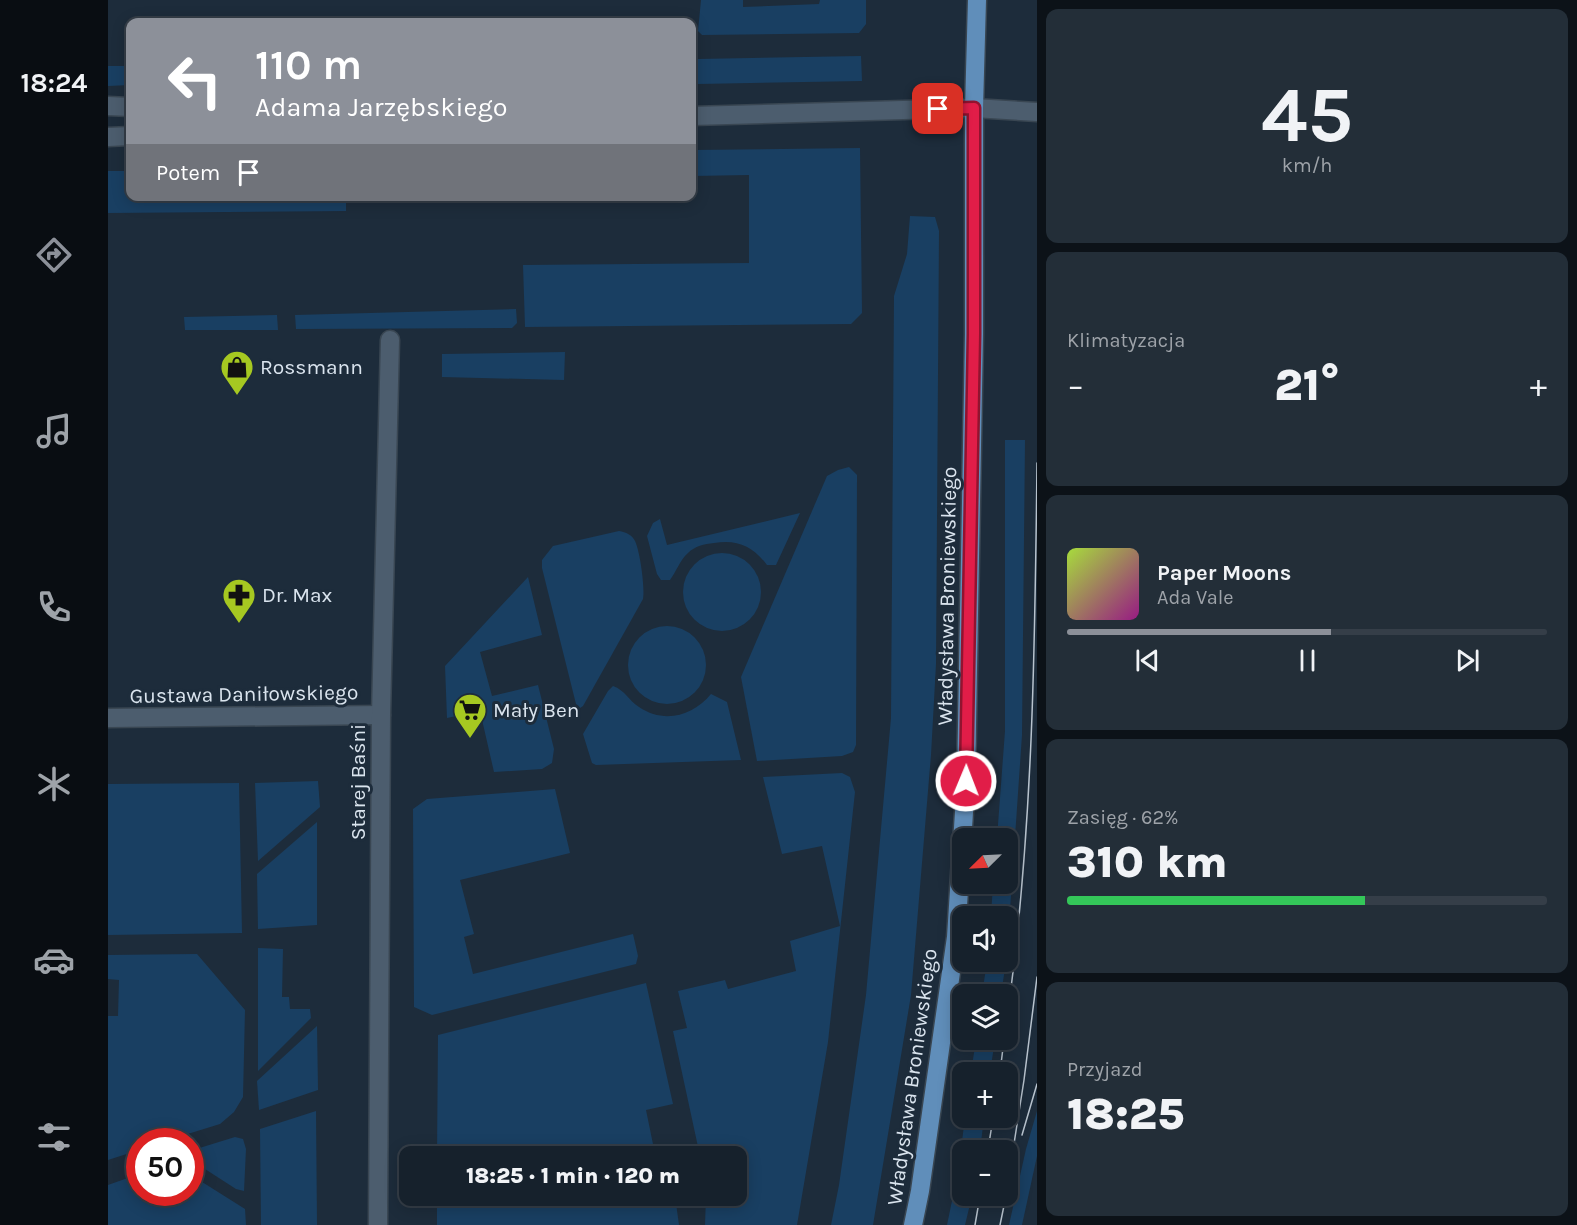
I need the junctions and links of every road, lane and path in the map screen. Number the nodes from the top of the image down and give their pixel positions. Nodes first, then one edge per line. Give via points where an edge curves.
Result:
1 (976, 0) edge
2 (108, 106) edge
3 (126, 107) edge
4 (974, 108) junction
5 (1037, 112) edge
6 (696, 116) edge
7 (126, 136) edge
8 (108, 137) edge
9 (390, 340) dead end
10 (381, 715) junction
11 (108, 718) edge
12 (378, 1225) edge
13 (913, 1225) edge

1 - 4 main road, Władysława Broniewskiego
2 - 3 street
4 - 5 street
4 - 6 street
4 - 13 main road, Władysława Broniewskiego via 966,781 956,937
7 - 8 street
9 - 10 street, Starej Baśni
10 - 11 street, Gustawa Daniłowskiego
10 - 12 street, Starej Baśni

